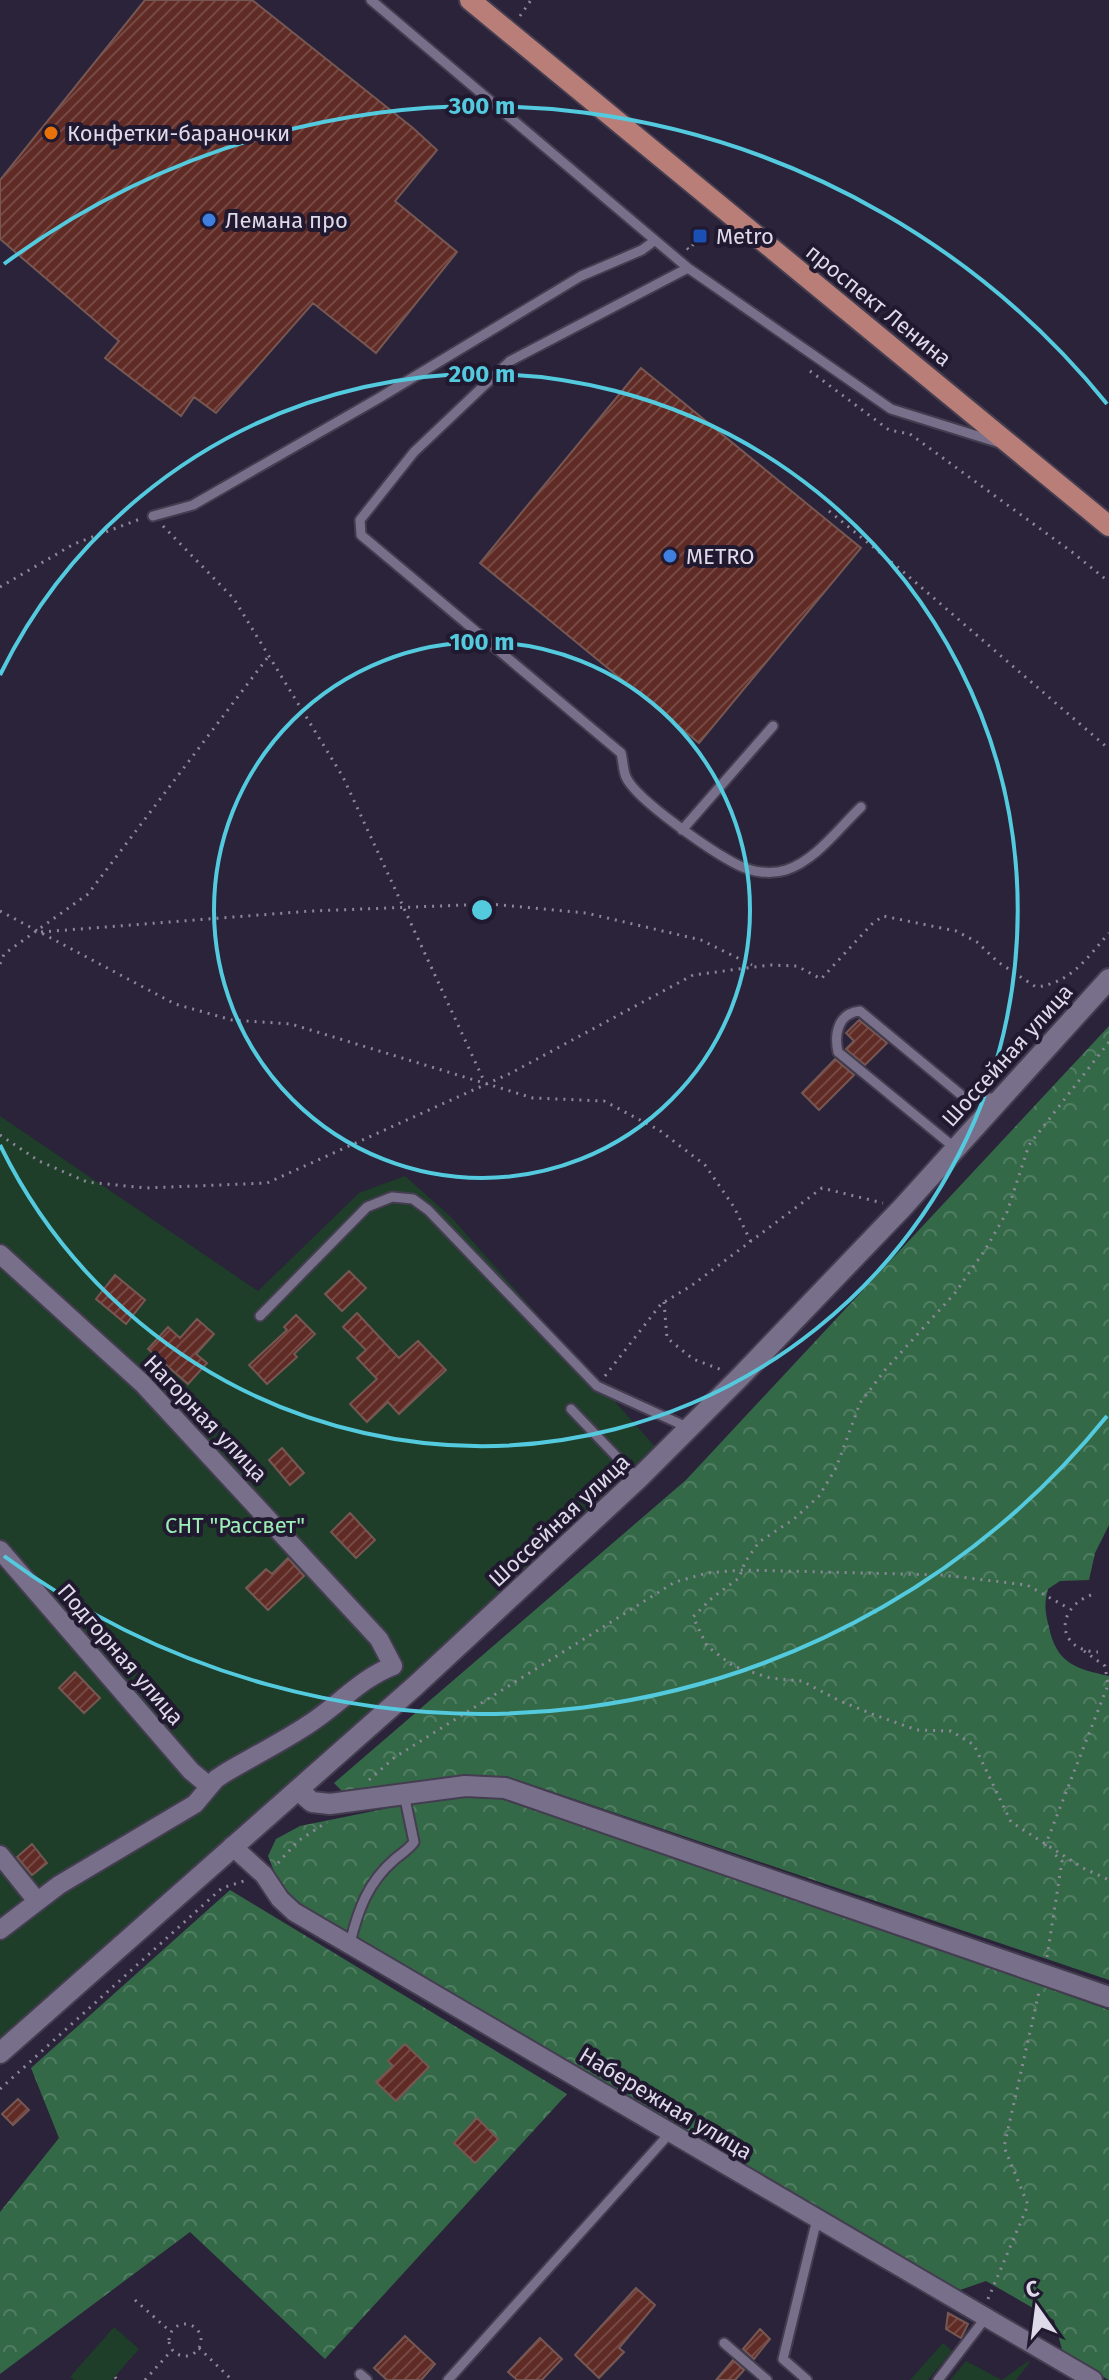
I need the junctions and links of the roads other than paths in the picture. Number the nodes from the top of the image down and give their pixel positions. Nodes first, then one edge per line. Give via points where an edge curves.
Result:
1 (371, 0) edge
2 (470, 0) edge
3 (654, 241) junction
4 (688, 268) junction
5 (1016, 448) junction
6 (153, 516) road end
7 (1109, 526) edge
8 (773, 726) dead end
9 (861, 807) dead end
10 (682, 830) junction
11 (1109, 979) edge
12 (1005, 1097) junction
13 (955, 1148) junction
14 (0, 1254) edge
15 (260, 1316) dead end
16 (571, 1409) dead end
17 (689, 1428) junction
18 (638, 1479) junction
19 (0, 1550) edge
20 (393, 1666) junction
21 (415, 1686) junction
22 (209, 1786) junction
23 (298, 1790) junction
24 (404, 1794) junction
25 (232, 1846) junction
26 (0, 1855) edge
27 (37, 1901) junction
28 (0, 1930) edge
29 (350, 1943) junction
30 (1109, 1997) edge
31 (0, 2053) edge
32 (670, 2133) junction
33 (817, 2219) junction
34 (987, 2316) junction
35 (724, 2343) dead end
36 (448, 2380) edge
37 (767, 2380) edge
38 (807, 2380) edge
39 (938, 2380) edge
40 (1093, 2380) edge

1 - 3 lane
2 - 5 main road, проспект Ленина
3 - 4 lane
3 - 6 lane via 581,276 193,505
4 - 5 lane via 891,409
4 - 10 lane via 510,361 414,452 360,520 361,535 621,753 626,778
5 - 7 main road, проспект Ленина
8 - 10 lane
9 - 10 lane via 809,859 772,873 738,865
11 - 12 street, Шоссейная улица
12 - 13 street, Шоссейная улица
12 - 13 lane via 965,1098 860,1011 838,1025 838,1052
13 - 17 street, Шоссейная улица
14 - 20 street, Нагорная улица via 184,1426 379,1639
15 - 17 lane via 367,1207 392,1197 413,1199 597,1386
16 - 18 lane
17 - 18 street, Шоссейная улица
18 - 21 street, Шоссейная улица
19 - 22 street, Подгорная улица
20 - 21 street, Нагорная улица
20 - 22 street via 362,1681 306,1726
21 - 23 street, Шоссейная улица
22 - 27 street via 173,1819
23 - 24 street via 320,1804
23 - 25 street, Шоссейная улица
24 - 29 lane via 414,1842 365,1894
24 - 30 street via 465,1786 505,1788
25 - 29 street, Набережная улица via 294,1912
25 - 31 street, Шоссейная улица
26 - 27 street
27 - 28 street
29 - 32 street, Набережная улица
32 - 33 street, Набережная улица
32 - 36 lane
33 - 34 street, Набережная улица
33 - 38 lane via 783,2359
34 - 39 lane
34 - 40 street, Набережная улица
35 - 37 lane

